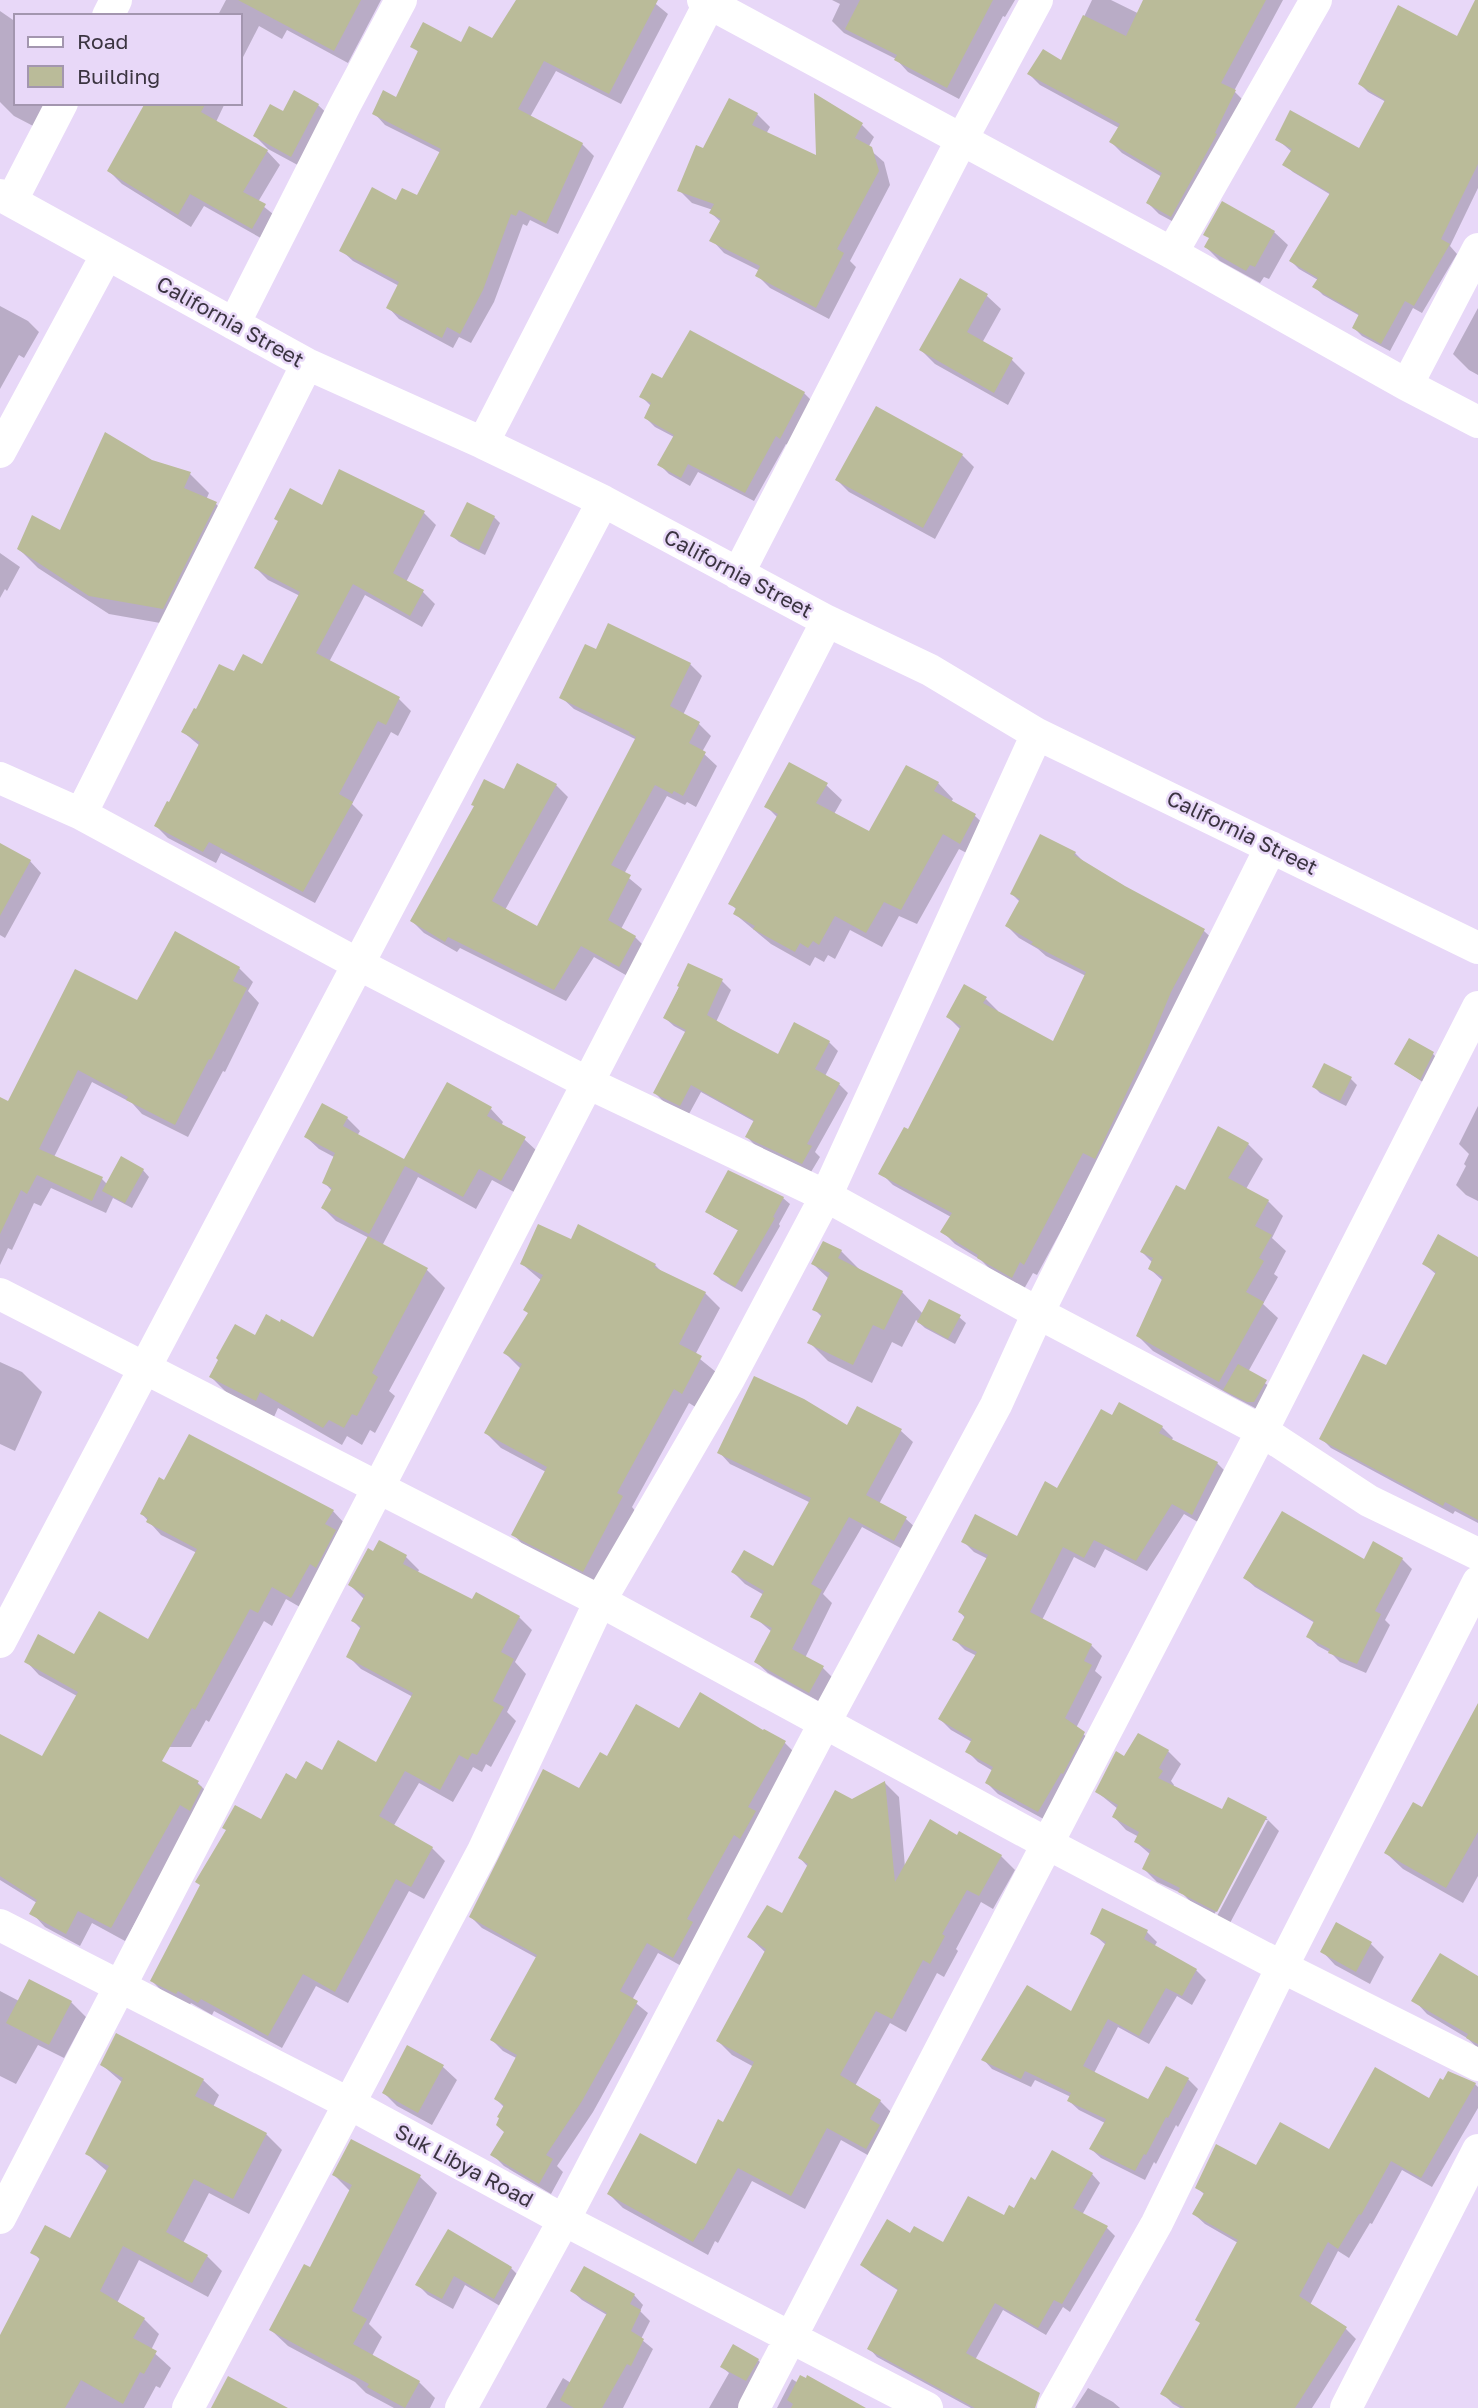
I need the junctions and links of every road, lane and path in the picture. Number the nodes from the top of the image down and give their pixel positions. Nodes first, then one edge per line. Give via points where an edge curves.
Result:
1 (401, 0) edge
2 (1037, 0) edge
3 (1316, 0) edge
4 (708, 1) edge
5 (61, 105) edge
6 (962, 139) junction
7 (6, 197) edge
8 (1478, 249) edge
9 (107, 254) junction
10 (1172, 254) junction
11 (234, 324) junction
12 (307, 364) junction
13 (1407, 385) junction
14 (1478, 422) edge
15 (483, 443) junction
16 (0, 452) edge
17 (603, 501) junction
18 (738, 575) junction
19 (827, 621) junction
20 (1037, 734) junction
21 (0, 778) edge
22 (81, 814) junction
23 (1271, 846) junction
24 (1478, 948) edge
25 (358, 964) junction
26 (1478, 1006) edge
27 (588, 1083) junction
28 (826, 1196) junction
29 (0, 1294) edge
30 (1038, 1313) junction
31 (145, 1368) junction
32 (1262, 1431) junction
33 (379, 1488) junction
34 (1478, 1555) edge
35 (1478, 1582) edge
36 (600, 1601) junction
37 (0, 1642) edge
38 (825, 1722) junction
39 (1048, 1844) junction
40 (0, 1924) edge
41 (1282, 1967) junction
42 (120, 1987) junction
43 (1478, 2065) edge
44 (350, 2104) junction
45 (1478, 2150) edge
46 (0, 2218) edge
47 (564, 2220) junction
48 (790, 2338) junction
49 (188, 2408) edge
50 (461, 2408) edge
51 (754, 2408) edge
52 (927, 2408) edge
53 (1054, 2408) edge
54 (1346, 2408) edge

1 - 11 street
2 - 6 street
3 - 10 street
4 - 6 street
4 - 15 street
5 - 7 street
6 - 10 street
6 - 18 street
7 - 9 street, California Street
8 - 13 street
9 - 11 street, California Street
9 - 16 street
10 - 13 street
11 - 12 street, California Street
12 - 15 street, California Street
12 - 22 street
13 - 14 street
15 - 17 street, California Street
17 - 18 street, California Street
17 - 25 street
18 - 19 street, California Street
19 - 20 street, California Street via 930,670
19 - 27 street
20 - 23 street, California Street
20 - 28 street
21 - 22 street
22 - 25 street
23 - 24 street, California Street
23 - 30 street
25 - 27 street
25 - 31 street
26 - 32 street
27 - 28 street
27 - 33 street
28 - 30 street
28 - 36 street via 729,1379
29 - 31 street
30 - 32 street
30 - 38 street via 996,1405
31 - 33 street
31 - 37 street
32 - 34 street via 1369,1501
32 - 39 street
33 - 36 street
33 - 42 street
35 - 41 street
36 - 38 street
36 - 44 street via 483,1851
38 - 39 street
38 - 47 street
39 - 41 street
39 - 48 street
40 - 42 street, Suk Libya Road
41 - 43 street
41 - 53 street via 1157,2222
42 - 44 street, Suk Libya Road
42 - 46 street
44 - 47 street, Suk Libya Road
44 - 49 street
45 - 54 street
47 - 48 street, Suk Libya Road
47 - 50 street
48 - 51 street
48 - 52 street, Suk Libya Road

